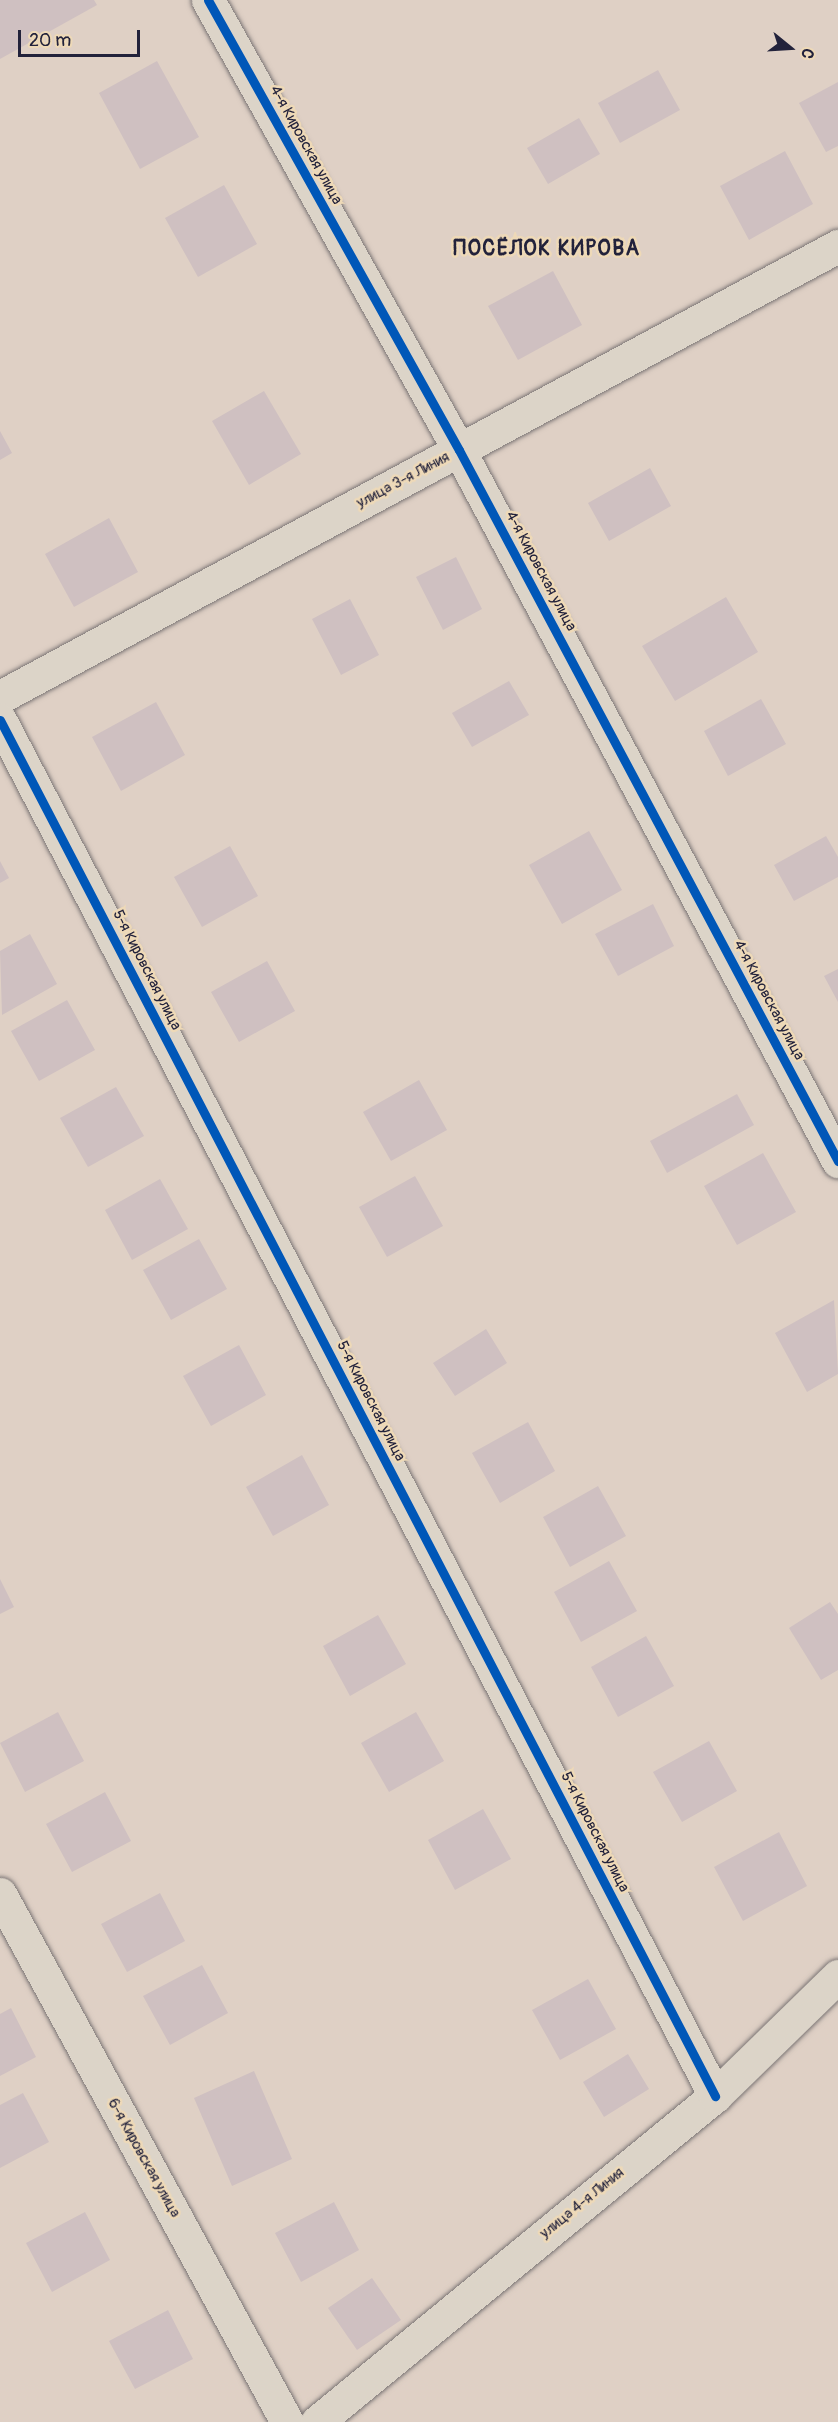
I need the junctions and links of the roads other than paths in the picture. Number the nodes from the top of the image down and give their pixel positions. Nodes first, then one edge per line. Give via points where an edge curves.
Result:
1 (208, 0) edge
2 (838, 246) edge
3 (459, 450) junction
4 (0, 698) edge
5 (0, 720) edge
6 (838, 1161) edge
7 (0, 1894) edge
8 (838, 1976) edge
9 (716, 2096) junction
10 (287, 2422) edge
11 (317, 2422) edge

1 - 3 street, 4-я Кировская улица
2 - 3 street, улица 3-я Линия
3 - 4 street, улица 3-я Линия
3 - 6 street, 4-я Кировская улица
5 - 9 street, 5-я Кировская улица
7 - 10 street, 6-я Кировская улица
8 - 9 street, улица 4-я Линия
9 - 11 street, улица 4-я Линия

